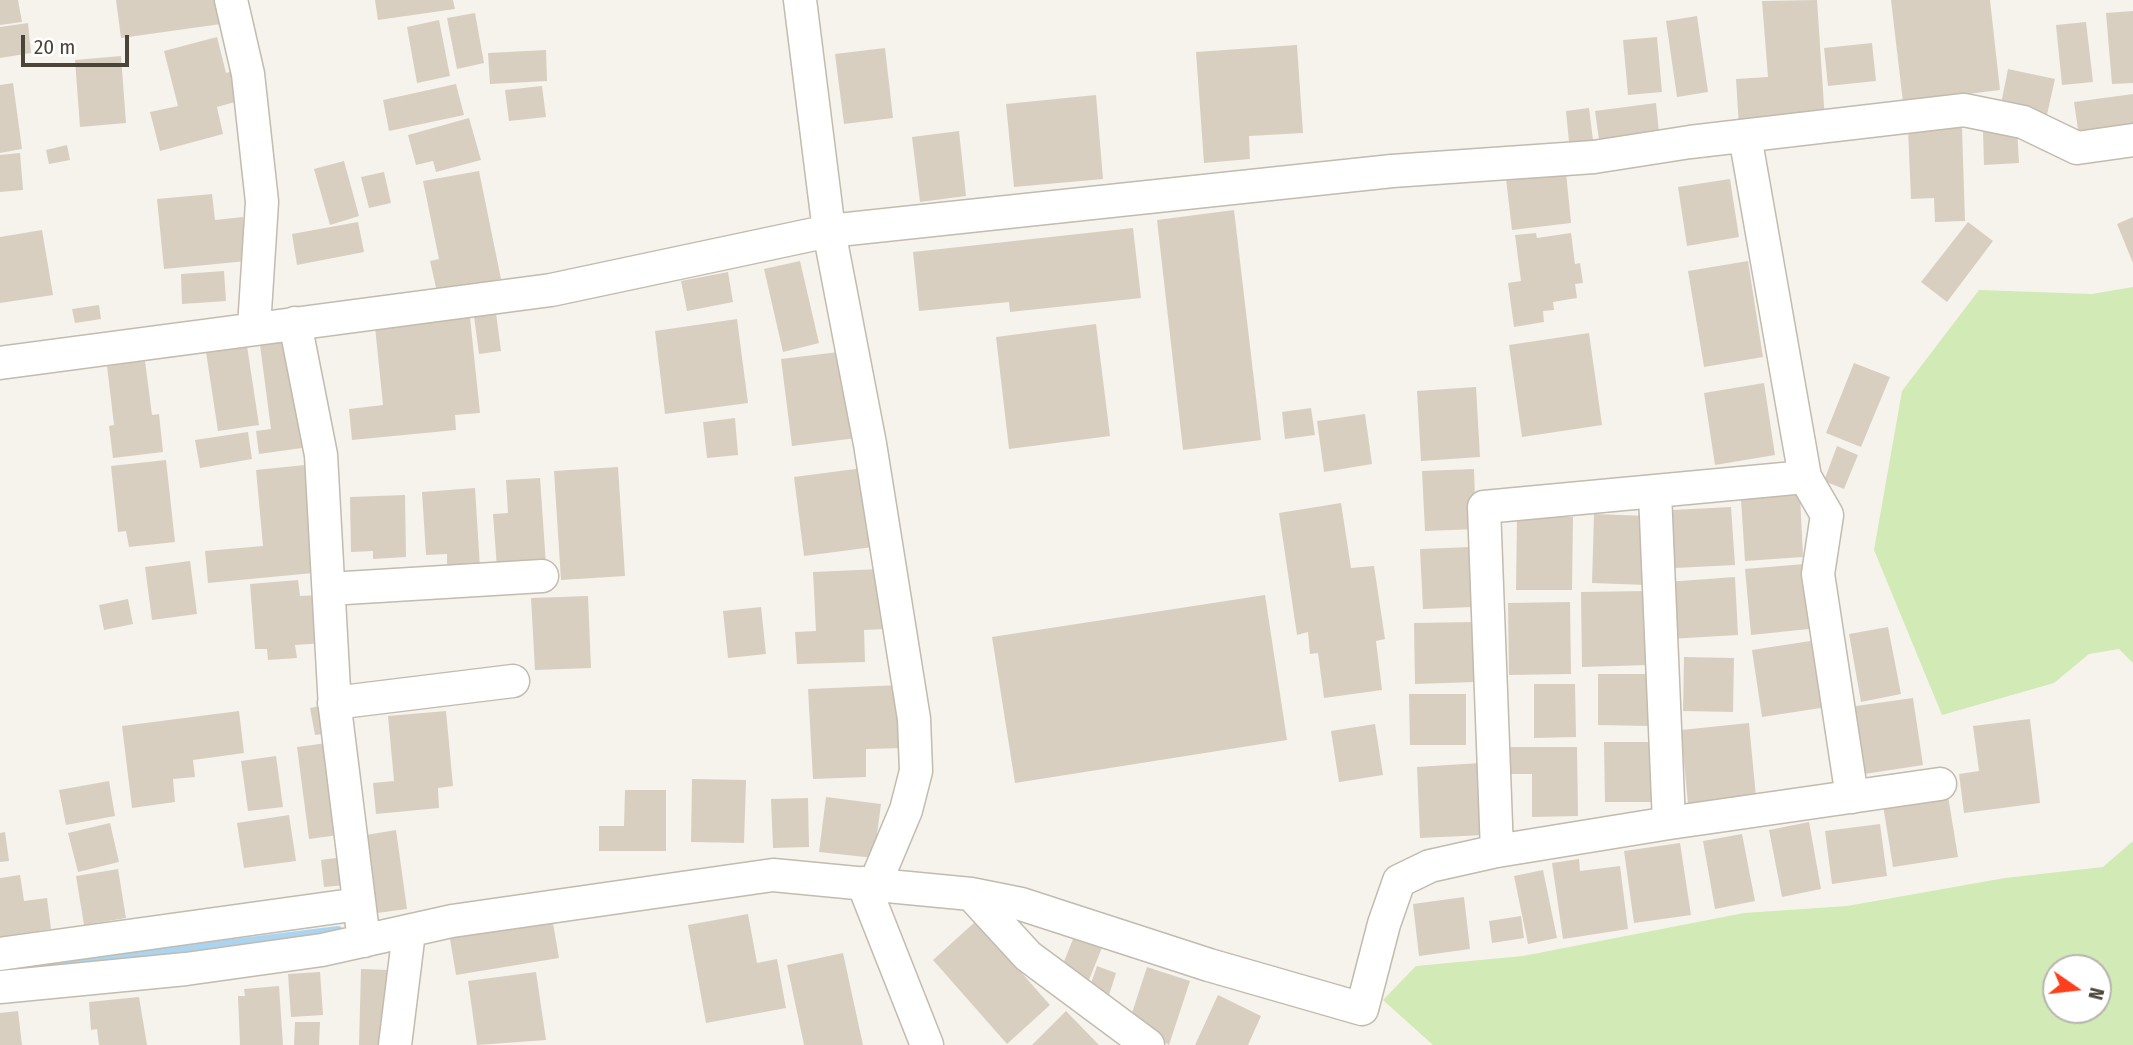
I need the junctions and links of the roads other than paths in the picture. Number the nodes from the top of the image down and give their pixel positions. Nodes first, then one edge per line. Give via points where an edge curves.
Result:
1 (231, 0) edge
2 (800, 0) edge
3 (1745, 136) junction
4 (2133, 140) edge
5 (830, 231) junction
6 (295, 323) junction
7 (254, 327) junction
8 (0, 363) edge
9 (1805, 477) junction
10 (1655, 493) junction
11 (542, 576) dead end
12 (329, 589) junction
13 (513, 681) dead end
14 (334, 703) junction
15 (1940, 784) dead end
16 (1852, 797) junction
17 (1669, 823) junction
18 (1497, 851) junction
19 (869, 884) junction
20 (971, 894) junction
21 (359, 904) junction
22 (409, 932) junction
23 (364, 941) junction
24 (0, 954) edge
25 (0, 987) edge
26 (396, 1045) edge
27 (927, 1045) edge
28 (1148, 1045) edge

1 - 7 street via 248,74 261,202
2 - 5 street
3 - 4 street via 1964,110 2023,122 2077,148
3 - 5 street via 1594,157 1392,171
3 - 9 street
5 - 6 street via 551,289
5 - 19 street via 914,719 916,771 906,810
6 - 7 street
6 - 12 street via 321,455
7 - 8 street
9 - 10 street
9 - 16 street via 1828,515 1818,574
10 - 17 street
10 - 18 street via 1484,507
11 - 12 street
12 - 14 street
13 - 14 street
14 - 21 street
15 - 16 street
16 - 17 street
17 - 18 street
18 - 20 street via 1430,866 1399,881 1362,1009 1073,919
19 - 20 street
19 - 22 street via 773,875 452,921
19 - 27 street
20 - 28 street via 1028,956
21 - 23 street
21 - 24 street
22 - 23 street
22 - 26 street
23 - 25 street via 186,969

